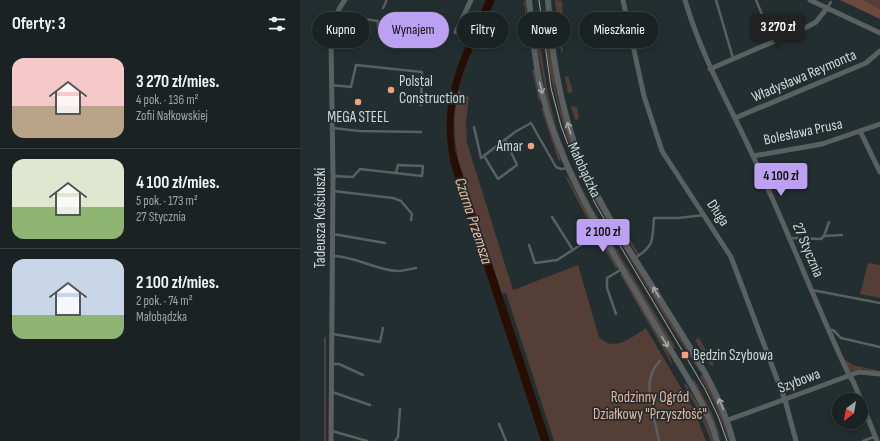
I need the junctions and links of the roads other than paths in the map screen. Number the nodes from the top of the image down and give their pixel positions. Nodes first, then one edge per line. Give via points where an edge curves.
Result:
1 (386, 0) edge
2 (471, 0) edge
3 (529, 0) edge
4 (548, 0) edge
5 (623, 0) edge
6 (685, 0) edge
7 (716, 0) edge
8 (756, 0) edge
9 (810, 0) edge
10 (343, 1) edge
11 (831, 2) dead end
12 (382, 8) dead end
13 (827, 8) junction
14 (337, 12) edge
15 (456, 32) dead end
16 (880, 33) edge
17 (773, 41) junction
18 (331, 48) edge
19 (880, 51) edge
20 (733, 58) junction
21 (710, 69) junction
22 (331, 85) junction
23 (421, 105) dead end
24 (735, 118) junction
25 (880, 124) edge
26 (474, 127) dead end
27 (333, 128) junction
28 (860, 131) junction
29 (421, 132) dead end
30 (505, 140) junction
31 (484, 156) junction
32 (753, 156) junction
33 (567, 168) junction
34 (880, 172) edge
35 (396, 174) junction
36 (333, 176) junction
37 (333, 191) junction
38 (704, 215) junction
39 (552, 217) dead end
40 (411, 220) dead end
41 (829, 222) dead end
42 (597, 226) junction
43 (332, 234) junction
44 (842, 235) dead end
45 (824, 236) junction
46 (790, 238) junction
47 (590, 239) junction
48 (606, 241) junction
49 (385, 242) dead end
50 (529, 245) dead end
51 (573, 250) junction
52 (332, 256) junction
53 (635, 258) junction
54 (416, 268) dead end
55 (622, 269) junction
56 (812, 290) junction
57 (880, 303) edge
58 (616, 314) dead end
59 (383, 328) dead end
60 (828, 330) junction
61 (332, 334) junction
62 (880, 347) edge
63 (660, 361) dead end
64 (332, 364) junction
65 (880, 374) edge
66 (363, 375) dead end
67 (849, 375) junction
68 (332, 392) junction
69 (858, 393) edge
70 (785, 400) junction
71 (370, 405) dead end
72 (400, 409) dead end
73 (868, 418) edge
74 (728, 420) junction
75 (499, 424) dead end
76 (332, 431) junction
77 (876, 439) edge
78 (331, 441) edge
79 (368, 441) edge
80 (395, 441) edge
81 (506, 441) edge
82 (660, 441) edge
83 (717, 441) edge
84 (733, 441) edge
85 (796, 441) edge
86 (863, 441) edge

1 - 12 lane
2 - 15 street
3 -> 33 street, Małobądzka via 540,84 553,131
53 -> 4 street, Małobądzka via 596,192 576,149 558,86
5 - 38 street, Długa via 644,96 662,151
6 - 21 street, 27 Stycznia
7 - 20 lane
8 - 17 lane
9 - 13 street
10 - 14 street, Tadeusza Kościuszki
11 - 13 lane
13 - 16 street
13 - 17 street via 816,22
17 - 20 street
18 - 22 street, Tadeusza Kościuszki
19 - 24 street, Władysława Reymonta via 866,63
20 - 21 street
21 - 24 street, 27 Stycznia
22 - 23 lane via 351,87 356,65 422,72
22 - 27 street, Tadeusza Kościuszki
24 - 32 street, 27 Stycznia
25 - 28 street, Bolesława Prusa
26 - 31 lane via 481,158
27 - 29 lane
27 - 36 street, Tadeusza Kościuszki
28 - 32 street, Bolesława Prusa via 822,144
28 - 34 street
30 - 31 lane
30 - 31 lane via 517,165 498,179
30 - 33 lane via 531,123 556,167
32 - 46 street, 27 Stycznia
33 - 42 street, Małobądzka
35 - 35 lane via 422,176 423,166 398,165
35 - 36 lane via 360,169 353,177
36 - 37 street, Tadeusza Kościuszki
37 - 40 lane via 401,201 412,214
37 - 43 street, Tadeusza Kościuszki
38 - 53 lane via 654,218 650,246
38 - 70 street, Długa via 731,257
39 - 51 lane
41 - 45 lane
42 - 47 lane
42 - 48 street, Małobądzka
43 - 49 lane
43 - 52 street, Tadeusza Kościuszki
44 - 45 lane
45 - 46 lane via 821,239
46 - 56 street, 27 Stycznia
47 - 48 lane
47 - 51 lane
48 - 55 street, Małobądzka
50 - 51 lane via 536,263 557,260
52 - 54 lane via 362,261 389,270
52 - 61 street, Tadeusza Kościuszki
74 -> 53 street, Małobądzka via 705,371
55 - 58 lane via 607,278 607,288
55 -> 83 street, Małobądzka via 700,401
56 - 57 lane
56 - 60 street, 27 Stycznia
59 - 61 lane via 380,342
60 - 62 lane via 833,330 841,338
60 - 67 street, 27 Stycznia
61 - 64 street, Tadeusza Kościuszki
63 - 82 lane via 651,371 649,383
64 - 66 lane via 339,364
64 - 68 street, Tadeusza Kościuszki
65 - 67 street, Szybowa via 859,372
67 - 69 street, 27 Stycznia
67 - 70 street, Szybowa
68 - 71 lane
68 - 76 street, Tadeusza Kościuszki
70 - 74 street, Szybowa
70 - 85 street, Długa
72 - 80 lane via 398,437
73 - 77 street, 27 Stycznia
74 - 84 street, Małobądzka
75 - 81 lane
76 - 78 street, Tadeusza Kościuszki
76 - 79 lane
77 - 86 lane

